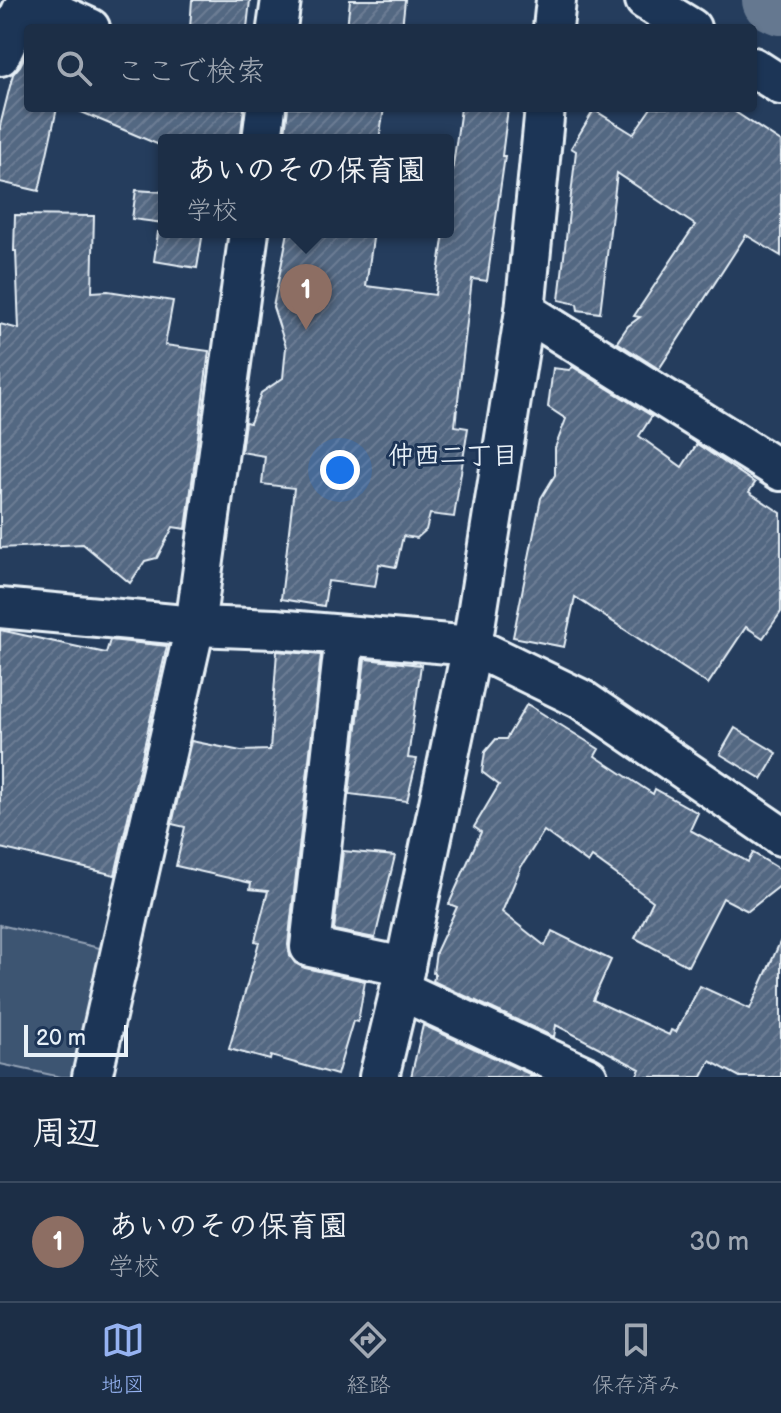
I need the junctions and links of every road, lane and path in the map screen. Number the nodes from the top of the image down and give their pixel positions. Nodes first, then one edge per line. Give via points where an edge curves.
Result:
1 (281, 0) edge
2 (556, 0) edge
3 (645, 0) edge
4 (81, 24) edge
5 (278, 24) edge
6 (553, 24) edge
7 (684, 24) edge
8 (0, 56) edge
9 (757, 70) edge
10 (781, 85) edge
11 (266, 112) edge
12 (545, 112) edge
13 (263, 134) edge
14 (248, 238) edge
15 (525, 311) junction
16 (781, 471) edge
17 (0, 608) edge
18 (195, 626) junction
19 (345, 636) junction
20 (472, 646) junction
21 (781, 836) edge
22 (403, 978) junction
23 (92, 1077) edge
24 (379, 1077) edge
25 (588, 1077) edge

1 - 5 street
2 - 6 street
3 - 7 street
4 - 8 street via 27,0
9 - 10 street
11 - 13 street
12 - 15 street
14 - 18 street
15 - 16 street
15 - 20 street
17 - 18 street
18 - 19 street
18 - 23 street
19 - 20 street
19 - 22 street via 310,947
20 - 21 street via 581,699
20 - 22 street
22 - 24 street
22 - 25 street

